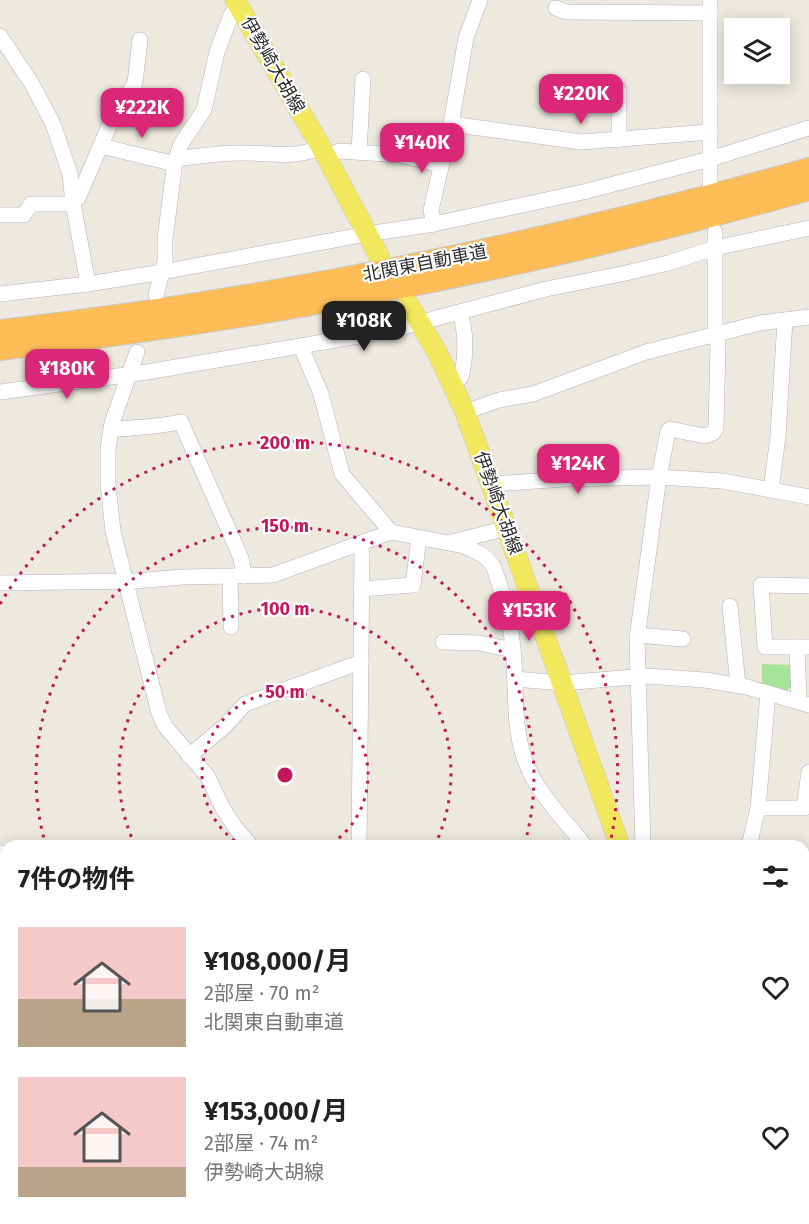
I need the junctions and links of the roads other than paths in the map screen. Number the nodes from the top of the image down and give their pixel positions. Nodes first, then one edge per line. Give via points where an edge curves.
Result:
1 (480, 0) edge
2 (236, 2) edge
3 (710, 7) edge
4 (556, 8) dead end
5 (0, 36) edge
6 (140, 40) dead end
7 (363, 79) dead end
8 (563, 85) dead end
9 (451, 124) junction
10 (809, 128) edge
11 (710, 132) junction
12 (619, 140) junction
13 (101, 146) junction
14 (324, 152) junction
15 (359, 152) junction
16 (710, 159) junction
17 (176, 160) junction
18 (440, 165) junction
19 (809, 169) edge
20 (710, 183) dead end
21 (809, 189) edge
22 (73, 203) junction
23 (0, 215) edge
24 (434, 224) junction
25 (809, 228) edge
26 (715, 232) dead end
27 (368, 234) junction
28 (716, 248) junction
29 (379, 256) dead end
30 (162, 272) junction
31 (88, 284) junction
32 (0, 294) edge
33 (156, 295) dead end
34 (408, 303) dead end
35 (459, 312) junction
36 (809, 317) edge
37 (785, 320) junction
38 (420, 323) junction
39 (0, 331) edge
40 (715, 334) junction
41 (301, 347) junction
42 (0, 350) edge
43 (137, 352) dead end
44 (129, 375) junction
45 (453, 385) junction
46 (0, 392) edge
47 (465, 412) junction
48 (111, 430) junction
49 (659, 477) junction
50 (492, 484) junction
51 (771, 490) junction
52 (809, 496) edge
53 (507, 528) junction
54 (391, 532) junction
55 (419, 538) junction
56 (448, 543) junction
57 (359, 545) junction
58 (237, 577) junction
59 (126, 581) junction
60 (0, 583) edge
61 (809, 586) edge
62 (361, 589) junction
63 (730, 606) dead end
64 (231, 627) dead end
65 (638, 635) junction
66 (683, 639) dead end
67 (443, 642) dead end
68 (803, 647) edge
69 (513, 650) junction
70 (361, 662) junction
71 (638, 676) junction
72 (514, 680) junction
73 (562, 683) junction
74 (738, 685) junction
75 (768, 693) junction
76 (804, 703) edge
77 (189, 756) junction
78 (809, 772) edge
79 (758, 808) junction
80 (247, 840) edge
81 (359, 840) edge
82 (580, 840) edge
83 (617, 840) edge
84 (643, 840) edge
85 (750, 840) edge

1 - 9 street via 466,39
2 - 14 main road, 伊勢崎大胡線
2 - 17 street via 217,52 204,110 181,144
3 - 4 street via 566,12
3 - 11 street
5 - 22 street via 32,84 52,124 70,174
6 - 13 street via 135,83
7 - 15 street
8 - 12 street via 614,84 619,91
9 - 12 street via 581,142
9 - 18 street
10 - 16 street
11 - 12 street
11 - 16 street
13 - 17 street
13 - 22 street
14 - 15 street
14 - 17 street via 241,153
14 - 27 main road, 伊勢崎大胡線
15 - 18 street via 400,155
16 - 20 street
16 - 24 street via 583,192
17 - 30 street
18 - 24 street via 431,210
19 - 39 highway, 北関東自動車道 via 624,219 386,271 214,302
21 - 42 highway, 北関東自動車道 via 628,237 383,291 214,321
22 - 23 street via 31,204 24,215
22 - 31 street
24 - 27 street
25 - 28 street
26 - 28 street
27 - 29 main road, 伊勢崎大胡線
27 - 30 street
28 - 35 street
28 - 40 street
30 - 31 street
30 - 33 street
31 - 32 street
34 - 38 main road, 伊勢崎大胡線
35 - 38 street
35 - 45 street via 464,361 461,377
36 - 37 street
37 - 40 street
37 - 51 street
38 - 41 street
38 - 45 main road, 伊勢崎大胡線
40 - 47 street via 646,352 533,394
40 - 49 street via 715,430 705,436 670,429
41 - 44 street
41 - 54 street via 321,394 342,474
43 - 44 street
44 - 46 street
44 - 48 street
45 - 47 main road, 伊勢崎大胡線
47 - 50 main road, 伊勢崎大胡線
48 - 58 street via 155,428 181,422 241,558
48 - 59 street via 109,501
49 - 50 street
49 - 51 street via 722,481
49 - 65 street
50 - 53 main road, 伊勢崎大胡線
51 - 52 street
53 - 56 street
53 - 73 main road, 伊勢崎大胡線
54 - 55 street
54 - 57 street
55 - 56 street
55 - 62 street via 413,585
56 - 69 street via 474,550 491,562 506,606
57 - 58 street via 283,573
57 - 62 street
58 - 59 street
58 - 64 street
59 - 60 street
59 - 77 street via 159,713
61 - 68 street via 761,585 765,647
62 - 70 street
63 - 74 street
65 - 66 street
65 - 71 street
67 - 69 street via 479,643
68 - 76 street
69 - 72 street
70 - 77 street via 245,704
70 - 81 street
71 - 73 street
71 - 74 street
71 - 84 street
72 - 73 street
72 - 82 street via 517,724 527,766
73 - 83 main road, 伊勢崎大胡線
74 - 75 street
75 - 76 street
75 - 79 street
77 - 80 street via 208,777 222,807
78 - 79 street via 804,808
79 - 85 street

